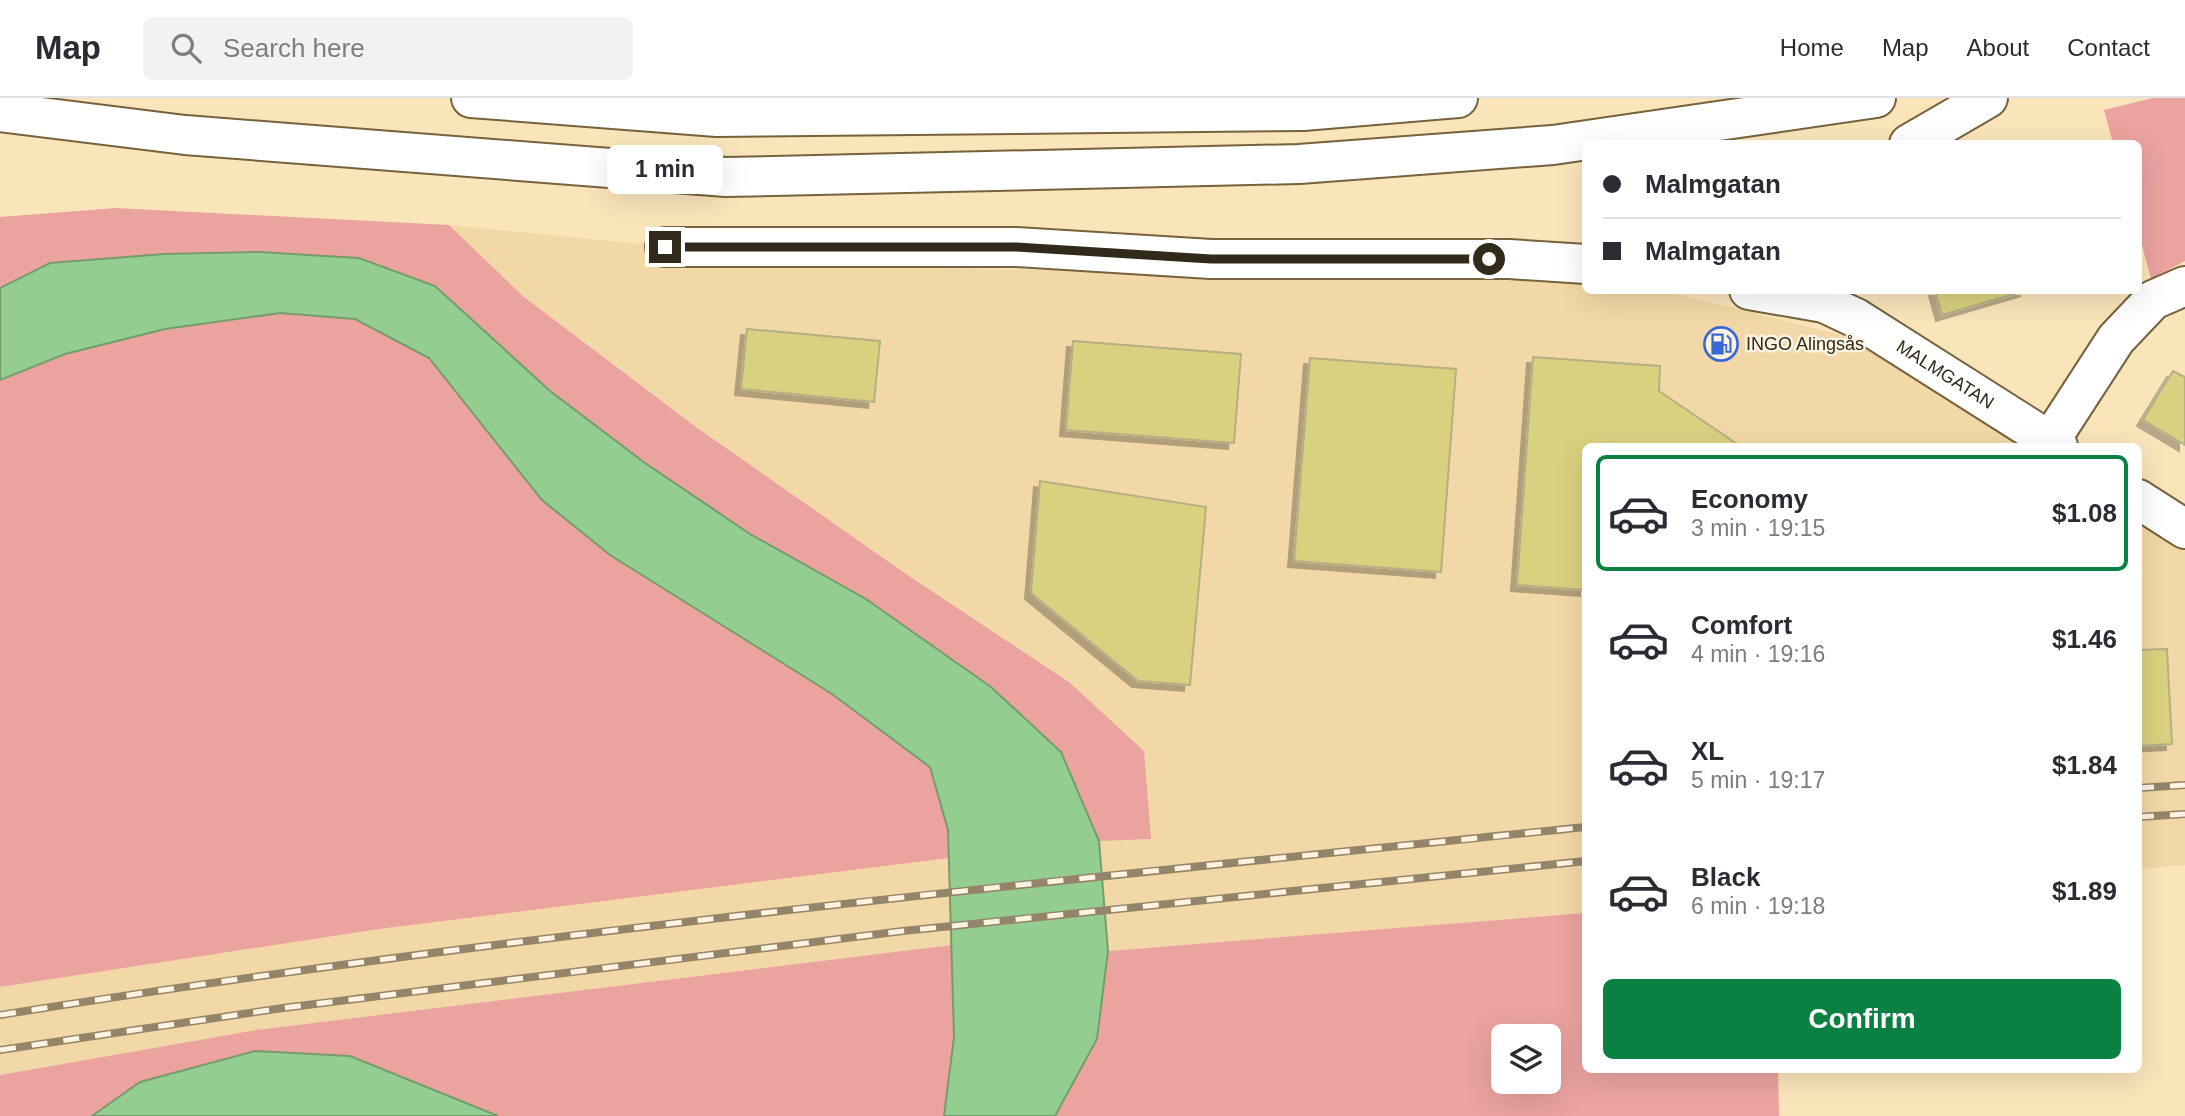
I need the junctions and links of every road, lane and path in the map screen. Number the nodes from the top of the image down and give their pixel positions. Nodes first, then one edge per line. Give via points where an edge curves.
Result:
1 (471, 98) edge
2 (1458, 98) edge
3 (1875, 98) edge
4 (1989, 98) edge
5 (0, 112) edge
6 (1613, 140) edge
7 (1916, 140) edge
8 (1569, 147) edge
9 (665, 247) dead end
10 (1582, 264) edge
11 (2185, 286) edge
12 (1792, 294) edge
13 (1825, 297) edge
14 (2054, 443) edge
15 (2142, 502) edge
16 (2185, 530) edge

1 - 2 main road via 717,117 1303,111
3 - 6 main road
4 - 7 main road
5 - 8 main road via 186,135 726,177 1299,164
9 - 10 main road via 1016,247 1211,259 1509,259
11 - 14 main road via 2152,300 2116,339
12 - 13 main road, MALMGATAN
13 - 14 main road, MALMGATAN
15 - 16 main road

